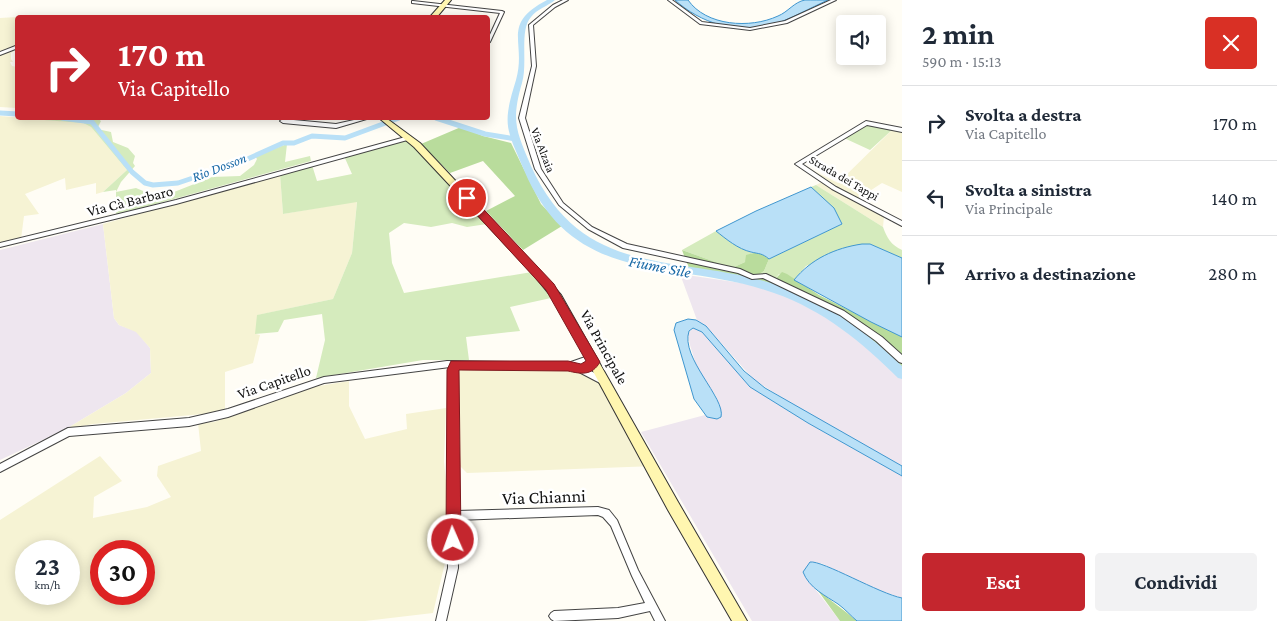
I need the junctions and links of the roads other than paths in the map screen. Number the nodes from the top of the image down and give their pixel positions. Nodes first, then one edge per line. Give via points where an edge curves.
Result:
1 (566, 0) edge
2 (670, 0) edge
3 (834, 0) edge
4 (414, 2) dead end
5 (446, 2) edge
6 (435, 15) edge
7 (490, 23) edge
8 (496, 24) junction
9 (490, 33) edge
10 (15, 47) edge
11 (0, 54) edge
12 (359, 120) edge
13 (283, 121) dead end
14 (386, 121) edge
15 (902, 130) edge
16 (409, 138) junction
17 (902, 224) edge
18 (0, 246) edge
19 (592, 360) junction
20 (902, 360) edge
21 (455, 364) junction
22 (568, 366) junction
23 (581, 369) junction
24 (604, 382) junction
25 (0, 468) edge
26 (453, 516) junction
27 (652, 606) junction
28 (554, 616) dead end
29 (442, 621) edge
30 (660, 621) edge
31 (740, 621) edge

1 - 20 street, Via Alzaia via 531,25 534,66 522,118 538,169 561,204 578,219 619,244 740,271 752,277 764,276 842,313 879,338
2 - 3 street via 701,23 744,29 777,25
4 - 5 street
5 - 6 main road
5 - 8 street via 502,12
7 - 8 street
8 - 9 street
10 - 11 street
12 - 13 street via 336,126
14 - 16 main road, Via Principale
15 - 17 street, Strada dei Tappi via 866,123 798,164 841,192
16 - 18 street, Via Cà Barbaro
16 - 19 main road, Via Principale via 550,287
19 - 22 street, Via Capitello
19 - 23 street
19 - 24 main road, Via Principale
21 - 22 street, Via Capitello
21 - 25 street, Via Capitello via 324,380 228,413 189,422 78,430 53,439
21 - 26 street
22 - 23 street, Via Capitello
23 - 24 street, Via Capitello
24 - 31 main road, Via Principale
26 - 27 street, Via Chianni via 606,513 614,523
26 - 29 street via 452,568
27 - 28 street via 618,612
27 - 30 street, Via Chianni

